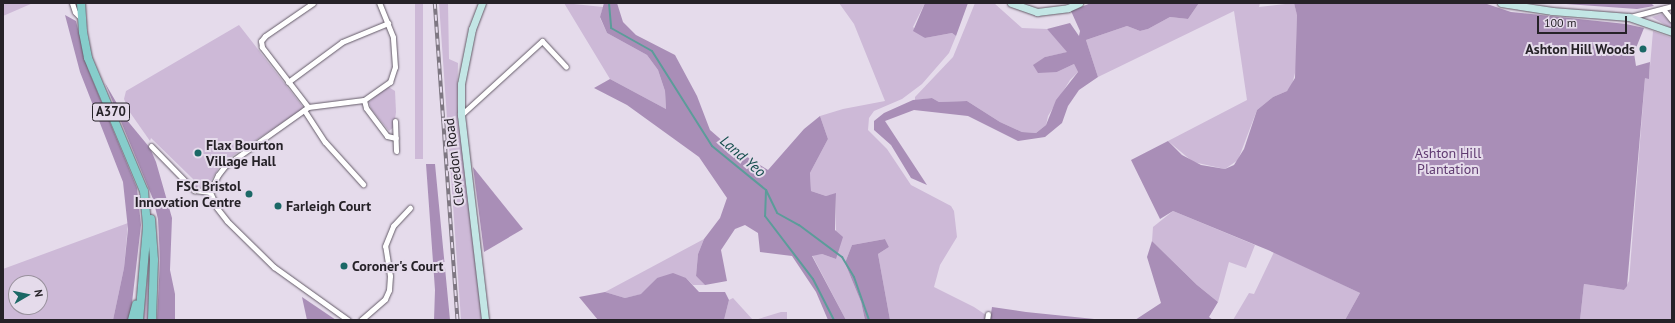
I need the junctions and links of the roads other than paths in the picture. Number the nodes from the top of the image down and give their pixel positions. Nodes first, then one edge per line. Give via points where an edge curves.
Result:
1 (72, 3) edge
2 (80, 3) edge
3 (313, 3) edge
4 (379, 3) edge
5 (482, 3) edge
6 (1012, 3) edge
7 (1079, 3) edge
8 (1501, 3) edge
9 (1672, 6) edge
10 (1663, 9) junction
11 (1629, 17) junction
12 (81, 18) junction
13 (1672, 20) edge
14 (388, 23) junction
15 (1672, 32) edge
16 (566, 68) dead end
17 (288, 82) junction
18 (364, 100) junction
19 (306, 109) junction
20 (461, 115) junction
21 (395, 121) dead end
22 (396, 138) junction
23 (151, 146) dead end
24 (396, 151) dead end
25 (363, 184) dead end
26 (210, 192) junction
27 (145, 201) junction
28 (410, 208) dead end
29 (142, 287) junction
30 (132, 320) edge
31 (139, 320) edge
32 (152, 320) edge
33 (348, 320) edge
34 (360, 320) edge
35 (485, 320) edge

1 - 12 street via 75,12
2 - 12 main road, A370
3 - 17 street via 264,36 261,41 262,47
4 - 14 street
5 - 20 main road, Clevedon Road via 464,63
6 - 7 main road via 1037,12 1068,8
8 - 11 main road via 1552,11
9 - 10 street
10 - 11 street
10 - 13 street
11 - 15 main road
12 - 27 main road, A370 via 82,32 92,68 140,179
14 - 17 street via 342,42
14 - 18 street via 393,37 393,76 390,82
16 - 20 street via 542,41
17 - 19 street
18 - 19 street
18 - 22 street via 366,108 387,136
19 - 25 street via 325,142
19 - 26 street via 225,166 214,180
20 - 35 main road, Clevedon Road
21 - 22 street
22 - 24 street
23 - 26 street via 194,190
26 - 33 street via 217,208 227,220 274,267
27 - 29 main road, A370 via 147,227
27 - 32 main road via 152,222
28 - 34 street via 393,226 385,246 390,276 385,299
29 - 30 main road
29 - 31 main road, A370

